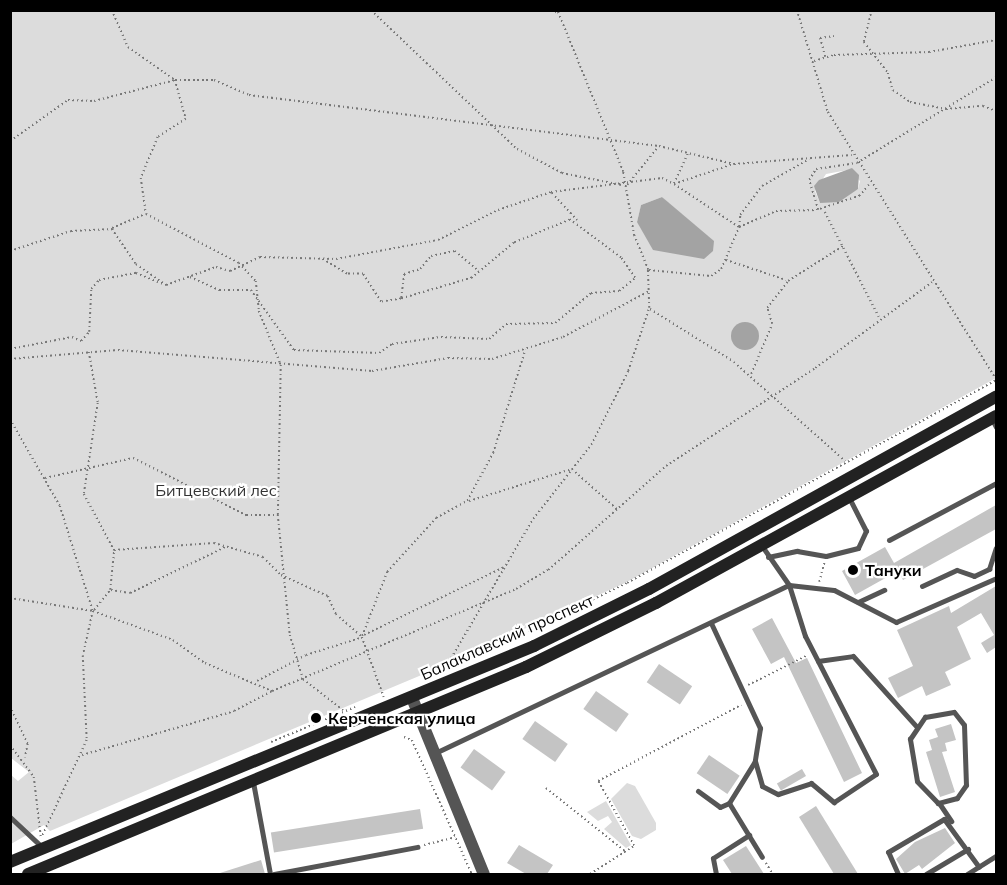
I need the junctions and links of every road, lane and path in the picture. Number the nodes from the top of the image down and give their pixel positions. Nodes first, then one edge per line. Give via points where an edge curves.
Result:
1 (112, 10) edge
2 (371, 10) edge
3 (551, 10) edge
4 (797, 10) edge
5 (872, 10) edge
6 (558, 12) edge
7 (834, 36) dead end
8 (996, 40) edge
9 (871, 55) junction
10 (825, 58) junction
11 (813, 62) junction
12 (996, 77) edge
13 (175, 80) junction
14 (946, 109) junction
15 (996, 111) edge
16 (484, 122) junction
17 (10, 141) edge
18 (611, 143) junction
19 (659, 146) junction
20 (688, 153) junction
21 (852, 155) junction
22 (810, 159) junction
23 (857, 163) junction
24 (734, 164) junction
25 (674, 184) junction
26 (870, 184) junction
27 (626, 185) junction
28 (551, 192) junction
29 (818, 210) junction
30 (825, 210) junction
31 (146, 214) junction
32 (578, 221) junction
33 (740, 227) junction
34 (112, 229) junction
35 (843, 246) junction
36 (10, 251) edge
37 (320, 258) junction
38 (725, 260) junction
39 (239, 263) junction
40 (478, 270) junction
41 (648, 270) junction
42 (190, 277) junction
43 (788, 280) junction
44 (932, 282) junction
45 (166, 285) junction
46 (649, 291) junction
47 (400, 299) junction
48 (649, 308) junction
49 (879, 318) junction
50 (10, 349) edge
51 (526, 349) junction
52 (89, 352) junction
53 (10, 359) edge
54 (281, 365) junction
55 (751, 375) junction
56 (996, 380) edge
57 (774, 394) junction
58 (996, 397) edge
59 (10, 419) edge
60 (995, 421) edge
61 (845, 461) dead end
62 (84, 469) junction
63 (572, 469) junction
64 (44, 478) junction
65 (996, 483) edge
66 (849, 497) junction
67 (467, 501) junction
68 (619, 510) junction
69 (278, 515) junction
70 (889, 540) dead end
71 (761, 545) junction
72 (226, 547) junction
73 (996, 548) edge
74 (114, 550) junction
75 (826, 556) junction
76 (768, 557) junction
77 (505, 567) junction
78 (280, 575) junction
79 (996, 578) edge
80 (789, 585) junction
81 (922, 586) dead end
82 (818, 588) junction
83 (110, 590) junction
84 (884, 590) dead end
85 (10, 598) edge
86 (488, 599) junction
87 (858, 602) junction
88 (93, 611) junction
89 (711, 622) junction
90 (362, 637) junction
91 (367, 652) junction
92 (814, 652) junction
93 (295, 660) junction
94 (818, 661) junction
95 (444, 671) junction
96 (434, 676) dead end
97 (303, 679) junction
98 (255, 682) junction
99 (743, 687) junction
100 (272, 691) junction
101 (394, 694) dead end
102 (384, 698) junction
103 (412, 698) junction
104 (374, 701) dead end
105 (748, 702) junction
106 (364, 705) dead end
107 (10, 706) edge
108 (344, 711) junction
109 (419, 714) junction
110 (917, 727) junction
111 (404, 737) dead end
112 (268, 743) dead end
113 (10, 745) edge
114 (435, 753) junction
115 (81, 755) junction
116 (25, 759) junction
117 (755, 761) junction
118 (253, 782) junction
119 (546, 788) dead end
120 (698, 791) dead end
121 (729, 803) junction
122 (939, 803) junction
123 (10, 817) edge
124 (952, 823) junction
125 (461, 835) junction
126 (748, 835) junction
127 (51, 836) dead end
128 (40, 844) junction
129 (417, 847) joint
130 (968, 849) junction
131 (626, 851) junction
132 (996, 856) edge
133 (762, 857) joint
134 (10, 862) edge
135 (979, 867) junction
136 (27, 874) edge
137 (272, 874) edge
138 (471, 874) edge
139 (484, 874) edge
140 (590, 874) edge
141 (716, 874) edge
142 (773, 874) edge
143 (898, 874) edge
144 (926, 874) edge
145 (967, 874) edge

1 - 13 path via 128,47
2 - 16 path
3 - 6 path
4 - 11 path
5 - 9 path via 864,42
6 - 18 path
7 - 10 path via 820,38
8 - 9 path via 929,52
9 - 10 path
9 - 14 path via 900,96
10 - 11 path
11 - 21 path via 828,112
12 - 14 path
13 - 16 path via 214,80 249,95 376,115
13 - 17 path via 94,101 68,99
13 - 31 path via 186,119 158,137 141,178
14 - 15 path
14 - 23 path
16 - 18 path
16 - 27 path via 516,149 561,173
18 - 19 path
18 - 27 path
19 - 20 path
19 - 27 path
20 - 24 path
20 - 25 path
21 - 22 path
21 - 23 path
22 - 24 path
22 - 33 path via 762,186 740,214
23 - 26 path
23 - 29 path via 831,164 811,174
24 - 25 path
25 - 27 path via 662,178
25 - 33 path
26 - 30 path via 860,196
26 - 44 path
27 - 28 path
27 - 41 path via 634,236
28 - 32 path
28 - 37 path via 498,210 438,240
29 - 30 path
29 - 33 path via 776,211
30 - 35 path
31 - 34 path
31 - 39 path
32 - 40 path via 550,225
32 - 42 path via 632,271 631,284 591,293 555,323 506,324 489,339 441,337 392,344 379,353 294,350 251,290 219,290
33 - 38 path
34 - 36 path via 71,231
34 - 45 path via 136,264
35 - 43 path
35 - 49 path
37 - 39 path via 286,254
37 - 47 path via 347,274 363,274 381,302
38 - 41 path via 711,276
38 - 43 path
39 - 42 path via 230,272 216,267
39 - 54 path via 256,281 259,310
40 - 47 path via 471,278
40 - 47 path via 455,251 432,256 420,269 404,274
41 - 46 path
42 - 45 path
43 - 55 path via 767,308 772,324
44 - 49 path
44 - 56 path
45 - 50 path via 136,273 99,280 90,289 89,332 81,341 72,337
46 - 48 path
46 - 51 path via 563,337
48 - 55 path
48 - 63 path via 615,398
49 - 57 path
51 - 54 path via 492,359 448,358 372,371
51 - 67 path via 493,453
52 - 53 path
52 - 54 path
52 - 62 path via 98,403
54 - 69 path
55 - 57 path
56 - 95 path via 627,583
57 - 61 path
57 - 68 path via 666,466
58 - 103 main road, Балаклавский проспект via 649,589
59 - 64 path
60 - 66 main road, Балаклавский проспект
62 - 64 path
62 - 69 path via 133,458 246,515
62 - 74 path via 84,494
63 - 67 path
63 - 68 path
63 - 77 path
64 - 88 path via 60,506
65 - 70 lane
66 - 71 main road, Балаклавский проспект
66 - 75 lane via 866,531 864,541
67 - 90 path via 436,518 387,572
68 - 86 path via 548,570
69 - 78 path
71 - 76 lane
71 - 109 main road, Балаклавский проспект via 608,628
72 - 74 path via 168,543
72 - 78 path via 263,557
72 - 83 path via 130,592
73 - 81 lane via 989,569 974,576 957,570
74 - 83 path
75 - 76 lane via 797,551
75 - 82 path
76 - 80 lane
77 - 86 path
77 - 90 path via 432,606 374,626
78 - 90 path via 328,596 336,614
78 - 93 path
79 - 87 lane via 896,622
80 - 82 lane
80 - 89 lane
80 - 92 lane
82 - 87 lane
83 - 88 path
84 - 87 lane
85 - 88 path
86 - 91 path
86 - 95 path
88 - 98 path via 173,640 205,663
88 - 115 path via 83,656 87,740
89 - 99 lane
89 - 114 lane
90 - 91 path
90 - 93 path
91 - 97 path
91 - 102 path
92 - 94 lane
92 - 99 path
93 - 97 path
93 - 98 path
94 - 110 lane via 853,656
94 - 117 lane via 876,774 834,802 812,783 778,794 762,786
95 - 96 path
97 - 100 path
97 - 108 path
98 - 100 path
99 - 105 lane
100 - 115 path via 234,711
101 - 102 path
102 - 104 path
103 - 109 street
103 - 128 main road, Балаклавский проспект
105 - 117 lane via 760,728
105 - 131 path via 597,781 634,846
106 - 108 path
107 - 116 path via 28,744
108 - 112 path
109 - 114 street
109 - 118 main road, Балаклавский проспект
110 - 122 lane via 910,740 910,760 925,794
110 - 122 lane via 929,715 954,712 962,716 966,785 957,798
111 - 125 path via 412,740
113 - 116 path
114 - 125 street
115 - 128 path
116 - 128 path via 34,777
117 - 121 lane
118 - 136 main road, Балаклавский проспект
118 - 137 lane
119 - 131 path
120 - 121 lane via 720,807
121 - 126 lane
122 - 124 lane
123 - 128 lane
124 - 130 lane
124 - 143 lane via 940,819 891,849 888,855
125 - 129 path
125 - 138 path
125 - 139 street
126 - 133 lane
126 - 141 lane via 713,858
127 - 128 path
128 - 134 main road, Балаклавский проспект
129 - 137 lane
130 - 135 lane
130 - 144 lane
131 - 140 path
132 - 135 lane
133 - 142 path
135 - 145 lane

